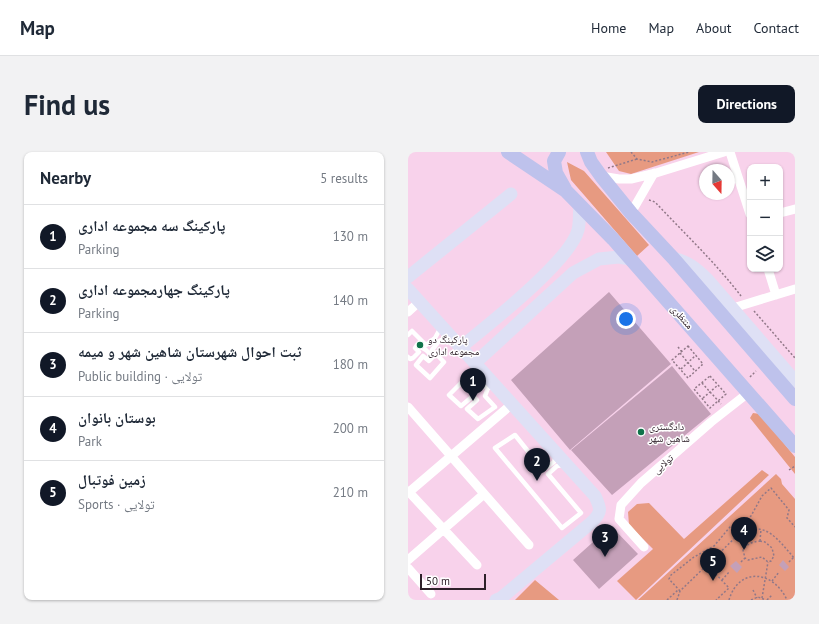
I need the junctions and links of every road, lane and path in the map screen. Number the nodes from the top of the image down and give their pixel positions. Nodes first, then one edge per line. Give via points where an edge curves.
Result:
1 (508, 152) edge
2 (559, 152) edge
3 (578, 152) edge
4 (631, 152) edge
5 (689, 152) edge
6 (724, 152) edge
7 (730, 152) edge
8 (589, 157) edge
9 (637, 159) junction
10 (604, 172) junction
11 (654, 173) junction
12 (566, 191) junction
13 (511, 194) dead end
14 (640, 198) junction
15 (747, 205) edge
16 (580, 206) junction
17 (795, 209) edge
18 (631, 213) junction
19 (783, 213) edge
20 (562, 256) junction
21 (673, 258) junction
22 (630, 259) junction
23 (769, 272) edge
24 (573, 273) junction
25 (408, 277) edge
26 (408, 289) edge
27 (795, 289) edge
28 (776, 294) junction
29 (420, 301) junction
30 (748, 303) junction
31 (733, 308) junction
32 (408, 312) edge
33 (441, 326) junction
34 (408, 335) edge
35 (452, 337) junction
36 (461, 347) junction
37 (678, 347) dead end
38 (681, 353) junction
39 (696, 355) junction
40 (408, 357) edge
41 (795, 358) edge
42 (688, 362) junction
43 (475, 363) junction
44 (680, 369) junction
45 (695, 371) junction
46 (795, 381) edge
47 (492, 382) junction
48 (702, 383) junction
49 (718, 385) junction
50 (710, 392) junction
51 (748, 393) junction
52 (702, 399) junction
53 (795, 399) edge
54 (718, 401) junction
55 (512, 404) junction
56 (408, 408) edge
57 (795, 446) edge
58 (556, 453) junction
59 (451, 456) junction
60 (568, 466) junction
61 (795, 466) edge
62 (789, 470) dead end
63 (408, 492) edge
64 (484, 494) junction
65 (795, 527) edge
66 (444, 529) junction
67 (760, 529) junction
68 (760, 541) junction
69 (529, 545) dead end
70 (644, 547) dead end
71 (745, 558) junction
72 (794, 558) edge
73 (408, 560) edge
74 (741, 562) dead end
75 (768, 562) junction
76 (789, 562) dead end
77 (477, 564) dead end
78 (408, 568) edge
79 (714, 571) dead end
80 (730, 571) dead end
81 (779, 572) dead end
82 (765, 577) junction
83 (722, 580) junction
84 (772, 581) junction
85 (753, 590) dead end
86 (679, 591) junction
87 (431, 594) dead end
88 (772, 595) dead end
89 (757, 598) junction
90 (762, 598) junction
91 (499, 599) edge
92 (667, 600) edge
93 (677, 600) edge
94 (716, 600) edge
95 (729, 600) edge
96 (751, 600) edge
97 (766, 600) edge
98 (787, 600) edge

1 - 12 main road
2 - 12 main road via 554,162 556,173
3 - 8 main road
4 - 9 path
5 - 9 path via 652,162
6 - 11 street
7 - 15 street
8 - 10 main road
9 - 10 path
10 - 11 street via 619,179 631,179
10 - 18 main road
11 - 14 street
12 - 16 main road, منتظری
13 - 25 street
14 - 18 street
14 - 30 path via 655,202 704,252
16 - 20 street via 578,231 570,248
16 - 22 main road, منتظری
17 - 19 street
18 - 21 main road
20 - 24 street via 571,263
20 - 36 street via 506,310
21 - 31 street via 695,267
21 - 53 main road
22 - 24 street via 619,257 599,260
22 - 51 main road, منتظری
23 - 28 street
24 - 43 street
26 - 29 street
27 - 28 street
28 - 30 street
29 - 32 street
29 - 33 street
30 - 31 street
30 - 41 path
31 - 46 street
33 - 34 lane via 435,338 426,345 412,331
33 - 35 street
35 - 36 street
35 - 40 lane via 446,336 432,350 444,362 430,378 416,365 423,356 429,361 433,357 426,350 417,345 415,348 419,352 413,358
36 - 43 street
37 - 38 path
38 - 39 path via 688,346
38 - 42 path
38 - 44 path via 672,360
39 - 42 path
39 - 45 path via 703,364
42 - 44 path
42 - 45 path
43 - 47 street
44 - 45 path via 688,378
47 - 47 lane via 485,396 495,407 478,420 467,410 477,400 474,396 461,406 449,395 466,378 478,390
47 - 55 street
48 - 49 path via 710,376
48 - 50 path
48 - 52 path via 694,389
49 - 50 path
49 - 54 path via 726,394
50 - 52 path
50 - 54 path
51 - 57 main road, منتظری
51 - 70 street, تولایی via 641,483 621,505 619,519
52 - 54 path via 710,408
55 - 58 street
55 - 59 street
56 - 59 street
58 - 60 street
58 - 60 lane via 554,462 543,470 515,435 495,448 562,528 581,513 548,474 562,464
59 - 63 street
59 - 64 street
60 - 91 street via 595,496 600,507 599,515
61 - 62 path
63 - 66 street
64 - 66 street
64 - 69 street
65 - 86 path via 787,518 789,510 771,488 762,496 751,516 730,527 714,546 694,557 671,575 669,579
66 - 73 street
66 - 77 street
67 - 68 path
67 - 72 path via 772,533
67 - 86 path via 752,528 738,535
68 - 71 path via 745,547
68 - 75 path via 765,542 774,552 773,559
71 - 74 path
71 - 75 path via 751,560 762,557
72 - 76 path
75 - 82 path
78 - 87 street
79 - 83 path
80 - 83 path
81 - 84 path
82 - 84 path
82 - 90 path
82 - 95 path via 751,576 745,579 735,588
83 - 94 path via 729,588
84 - 98 path via 782,590
85 - 89 path
86 - 92 path
86 - 93 path
88 - 97 path
89 - 90 path
89 - 96 path
90 - 97 path

